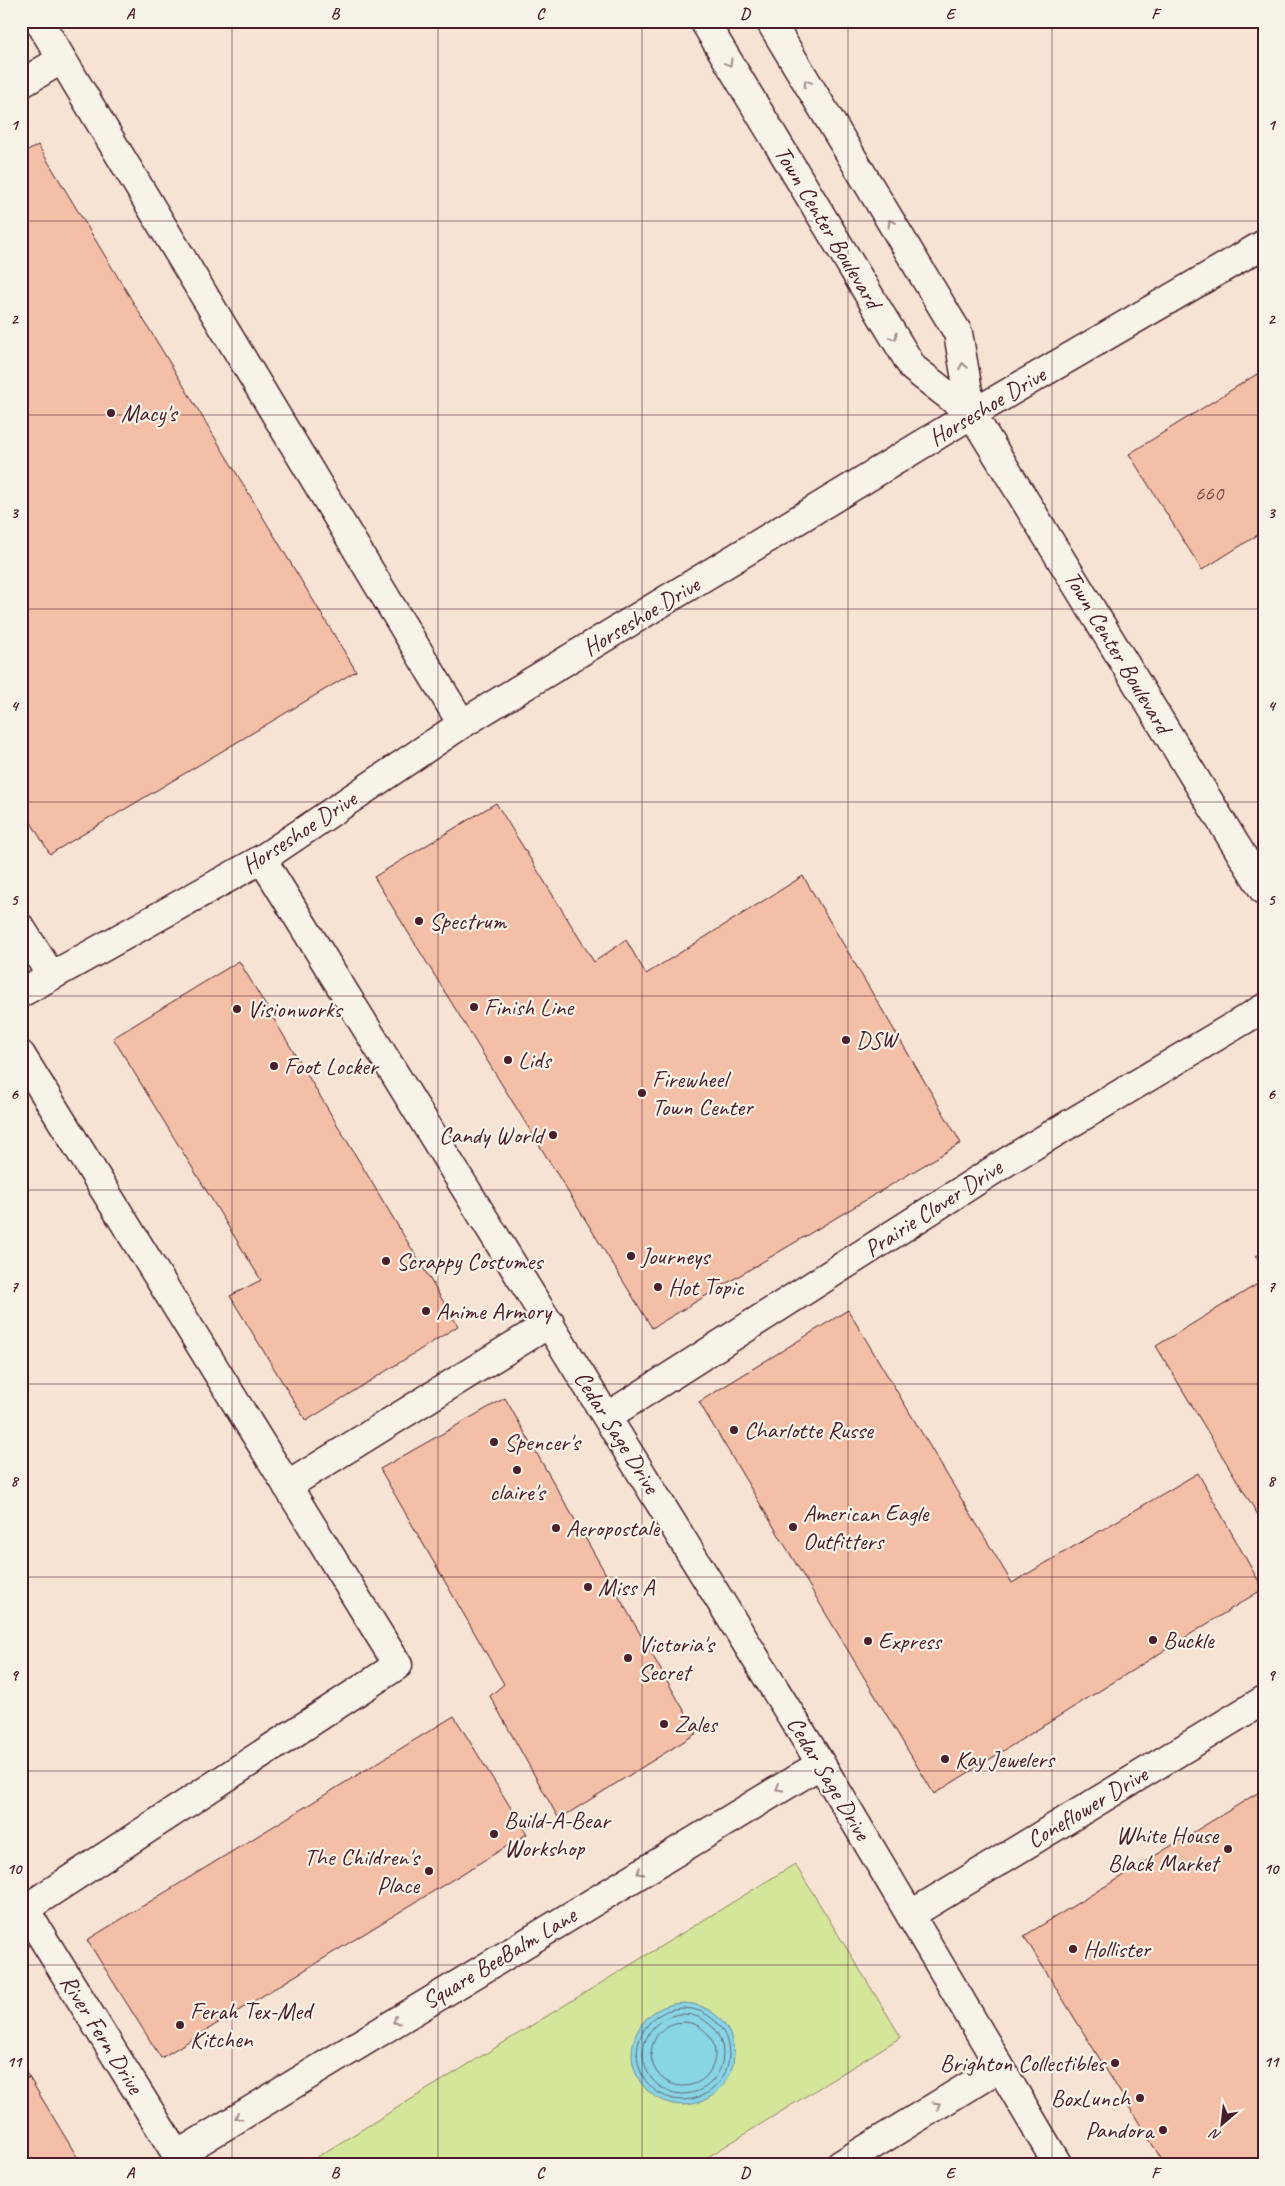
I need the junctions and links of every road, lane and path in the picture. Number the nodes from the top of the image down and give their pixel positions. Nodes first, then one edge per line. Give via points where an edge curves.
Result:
1 (39, 21) edge
2 (704, 21) edge
3 (770, 21) edge
4 (62, 59) junction
5 (21, 84) edge
6 (1264, 244) edge
7 (972, 414) junction
8 (462, 724) junction
9 (262, 859) junction
10 (1264, 891) edge
11 (21, 928) edge
12 (50, 975) junction
13 (21, 993) edge
14 (1264, 1008) edge
15 (21, 1055) edge
16 (550, 1323) junction
17 (608, 1416) junction
18 (287, 1486) junction
19 (1264, 1700) edge
20 (821, 1764) junction
21 (23, 1906) edge
22 (910, 1915) junction
23 (1000, 2067) junction
24 (180, 2160) edge
25 (840, 2165) edge
26 (1058, 2165) edge

1 - 4 street
2 -> 7 street, Town Center Boulevard via 913,368
7 -> 3 street, Town Center Boulevard via 958,333
4 - 5 street
4 - 8 street
6 - 7 street, Horseshoe Drive
7 - 8 street, Horseshoe Drive
7 - 10 street, Town Center Boulevard
8 - 9 street, Horseshoe Drive
9 - 12 street, Horseshoe Drive
9 - 16 street, Cedar Sage Drive
11 - 12 street
12 - 13 street, Horseshoe Drive
14 - 17 street, Prairie Clover Drive via 1011,1158
15 - 18 street
16 - 17 street, Cedar Sage Drive
16 - 18 street
17 - 20 street, Cedar Sage Drive
18 - 21 street via 398,1665
19 - 22 street, Coneflower Drive
20 - 22 street, Cedar Sage Drive
20 -> 24 street, Square BeeBalm Lane
21 - 24 street, River Fern Drive
22 - 23 street, Cedar Sage Drive
25 -> 23 street
23 - 26 street, Cedar Sage Drive

